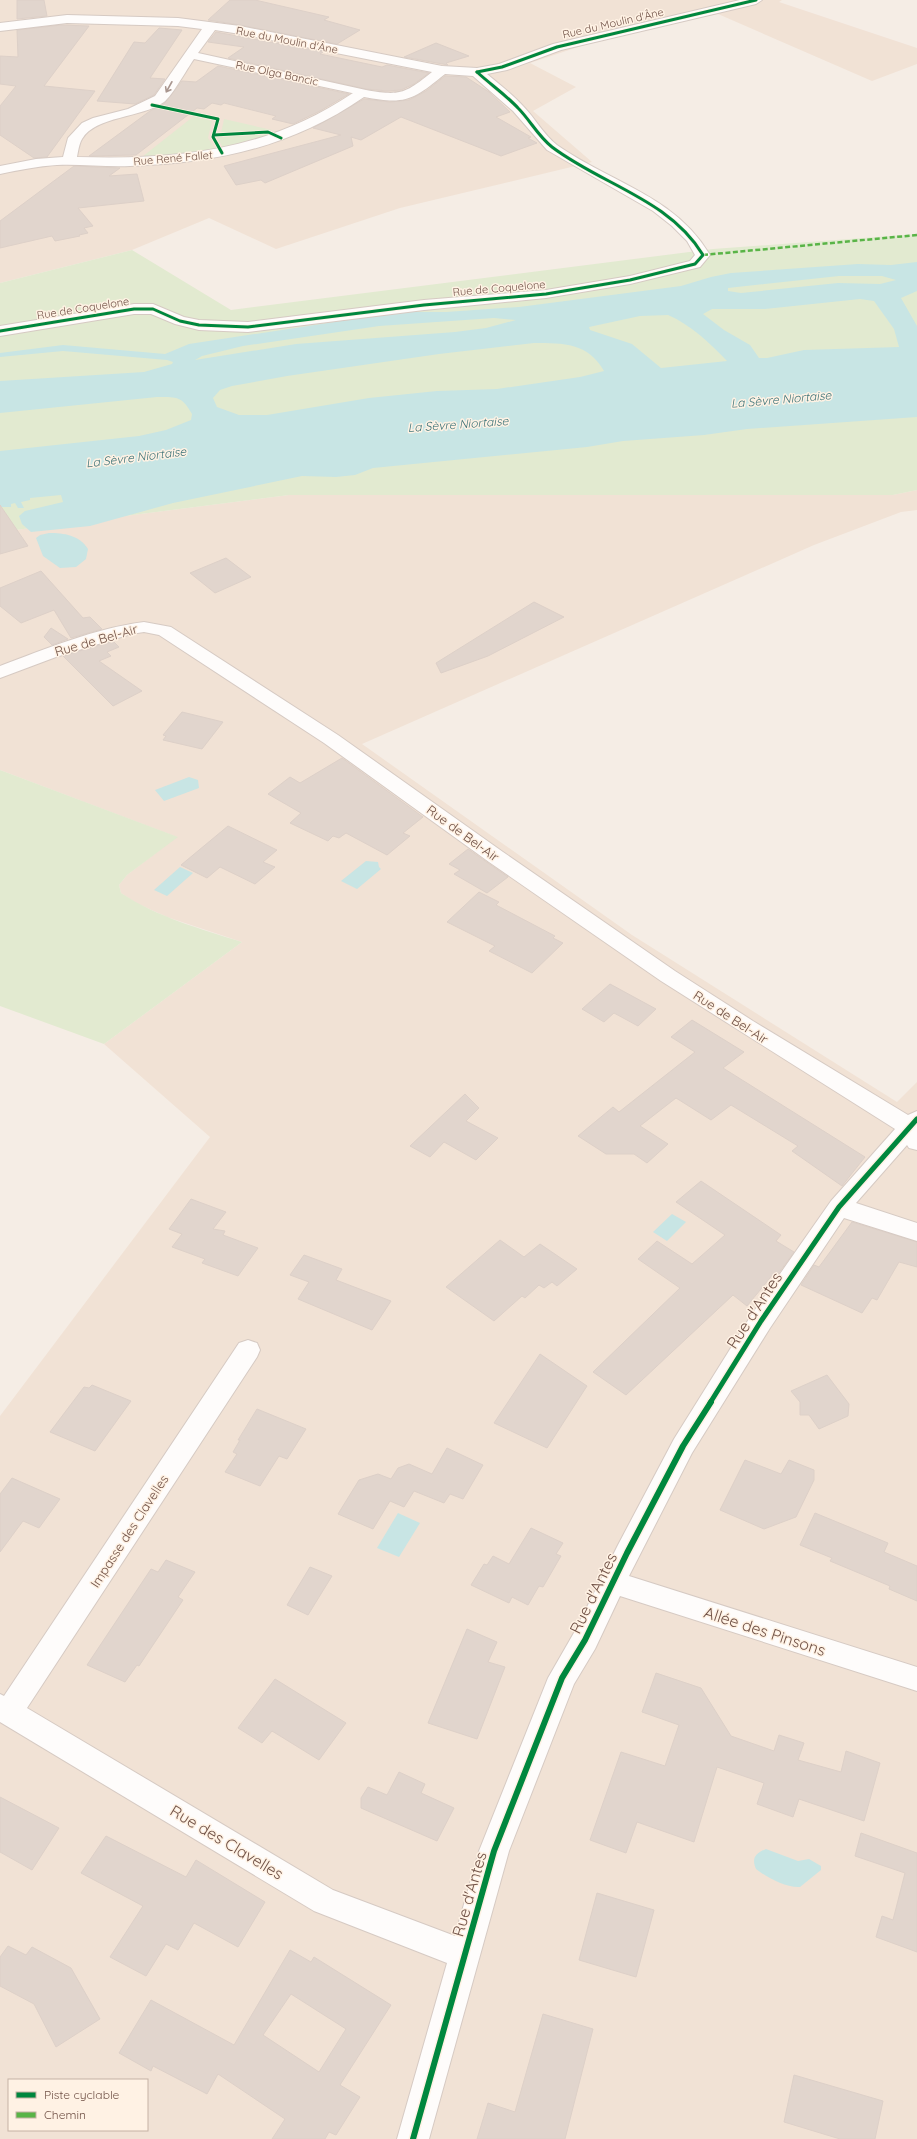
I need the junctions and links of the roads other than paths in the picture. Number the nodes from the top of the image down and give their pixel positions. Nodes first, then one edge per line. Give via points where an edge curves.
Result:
1 (756, 0) edge
2 (212, 26) junction
3 (0, 27) edge
4 (191, 56) junction
5 (442, 70) junction
6 (477, 72) junction
7 (362, 93) junction
8 (69, 161) junction
9 (0, 170) edge
10 (0, 331) edge
11 (0, 672) edge
12 (914, 1129) edge
13 (839, 1207) junction
14 (917, 1232) edge
15 (248, 1350) dead end
16 (613, 1582) junction
17 (917, 1679) edge
18 (5, 1710) edge
19 (465, 1955) junction
20 (413, 2139) edge

1 - 6 street, Rue du Moulin d'Âne via 556,47 502,67
2 - 3 street, Rue du Moulin d'Âne via 155,21 66,20
2 - 4 street
2 - 5 street, Rue du Moulin d'Âne
4 - 7 street, Rue Olga Bancic
4 -> 8 street via 175,76 166,93 156,102 133,112 98,121 81,130 75,138
5 - 6 street, Rue du Moulin d'Âne
5 - 7 street via 408,97 394,98
6 - 10 street, Rue de Coquelone via 517,108 551,146 646,201 681,226 700,246 703,254 696,264 630,280 546,294 424,305 248,327 199,325 180,321 153,309
7 - 8 street, Rue René Fallet via 336,112 308,127 281,138 238,150 161,161
8 - 9 street, Rue René Fallet
11 - 12 street, Rue de Bel-Air via 50,653 129,629 150,627 165,631 331,738 668,976 784,1051
12 - 13 street, Rue d'Antes
13 - 14 street
13 - 16 street, Rue d'Antes via 762,1321 683,1446
15 - 18 street, Impasse des Clavelles
16 - 17 street, Allée des Pinsons
16 - 19 street, Rue d'Antes via 560,1685 494,1851
18 - 19 street, Rue des Clavelles via 324,1901
19 - 20 street, Rue d'Antes

